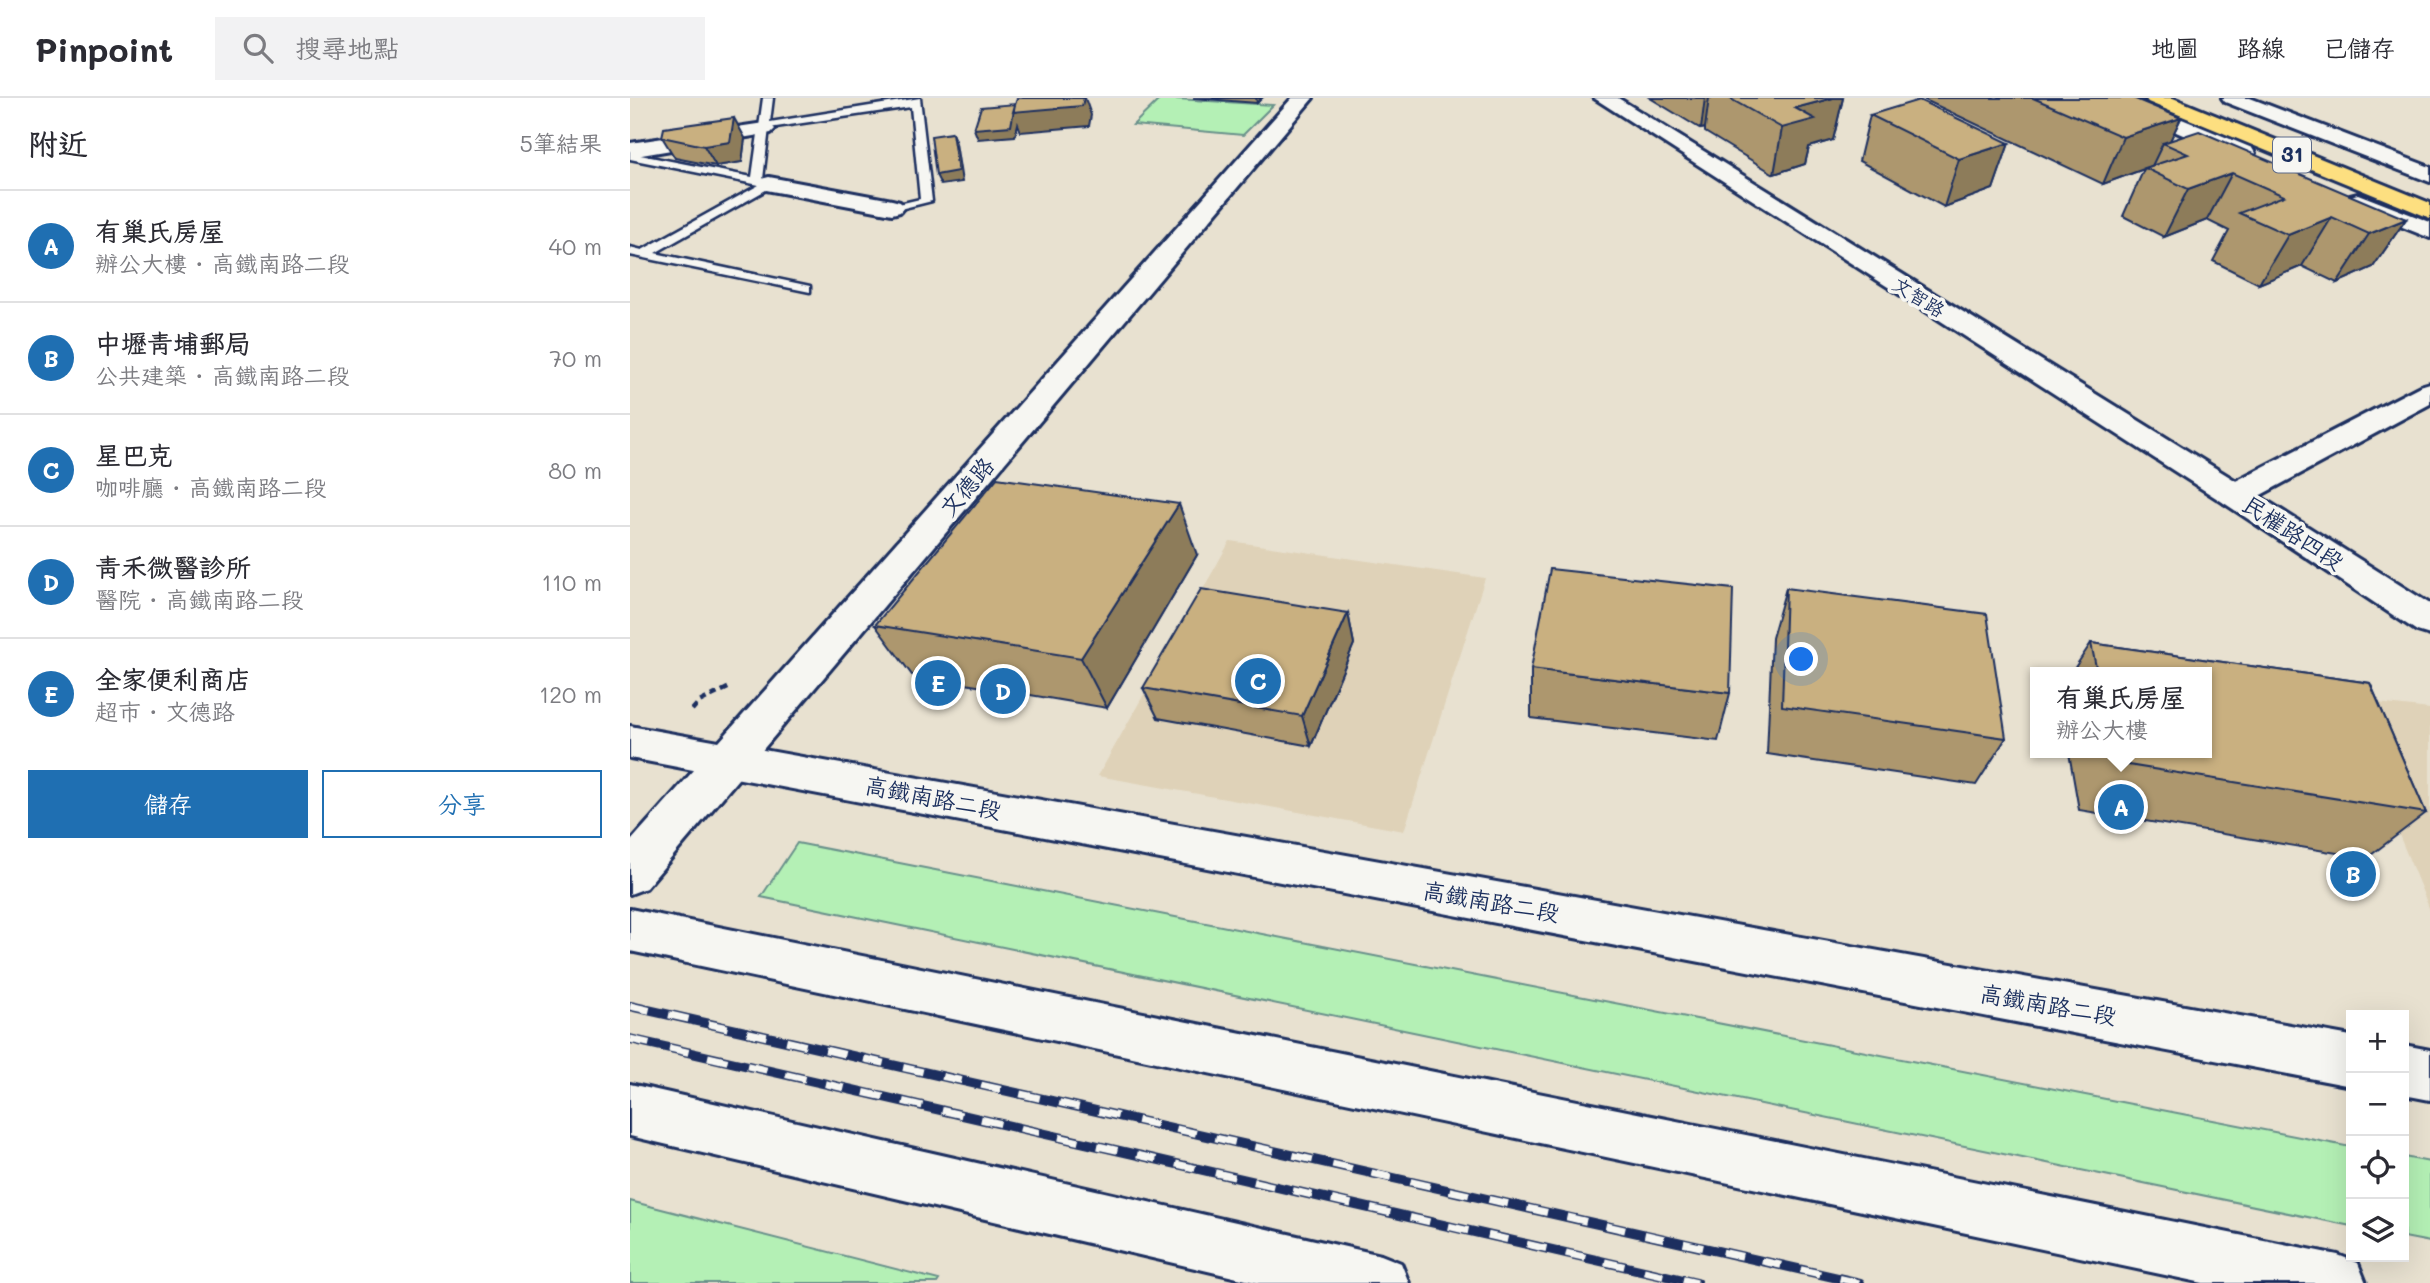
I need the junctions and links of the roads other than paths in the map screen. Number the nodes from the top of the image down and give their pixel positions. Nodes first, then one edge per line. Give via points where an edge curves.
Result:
1 (768, 98) edge
2 (1303, 98) edge
3 (1604, 98) edge
4 (2114, 98) edge
5 (2155, 98) edge
6 (2192, 98) edge
7 (2232, 98) edge
8 (916, 100) edge
9 (764, 127) junction
10 (630, 150) edge
11 (630, 156) edge
12 (2430, 175) edge
13 (763, 182) junction
14 (2430, 193) edge
15 (892, 207) joint
16 (2430, 211) edge
17 (2430, 232) edge
18 (630, 251) edge
19 (644, 254) junction
20 (805, 289) dead end
21 (2430, 392) edge
22 (2235, 495) junction
23 (2430, 622) edge
24 (630, 742) edge
25 (731, 760) junction
26 (630, 874) edge
27 (630, 930) edge
28 (2346, 1060) edge
29 (2409, 1071) edge
30 (2430, 1075) edge
31 (630, 1110) edge
32 (1381, 1283) edge
33 (2338, 1283) edge

1 - 9 lane
2 - 25 street, 文德路
3 - 22 street, 文智路
4 - 17 street, 31
5 - 16 main road, 31
6 - 14 main road, 31
7 - 12 street, 31
8 - 9 lane
8 - 15 lane via 926,201
9 - 10 street
9 - 13 lane
11 - 13 lane
13 - 15 street
13 - 19 lane
18 - 19 lane
19 - 20 lane
21 - 22 street, 民權路四段
22 - 23 street, 民權路四段
24 - 25 street, 高鐵南路二段
25 - 26 street, 文德路
25 - 28 street, 高鐵南路二段
27 - 33 street
29 - 30 street
31 - 32 street

